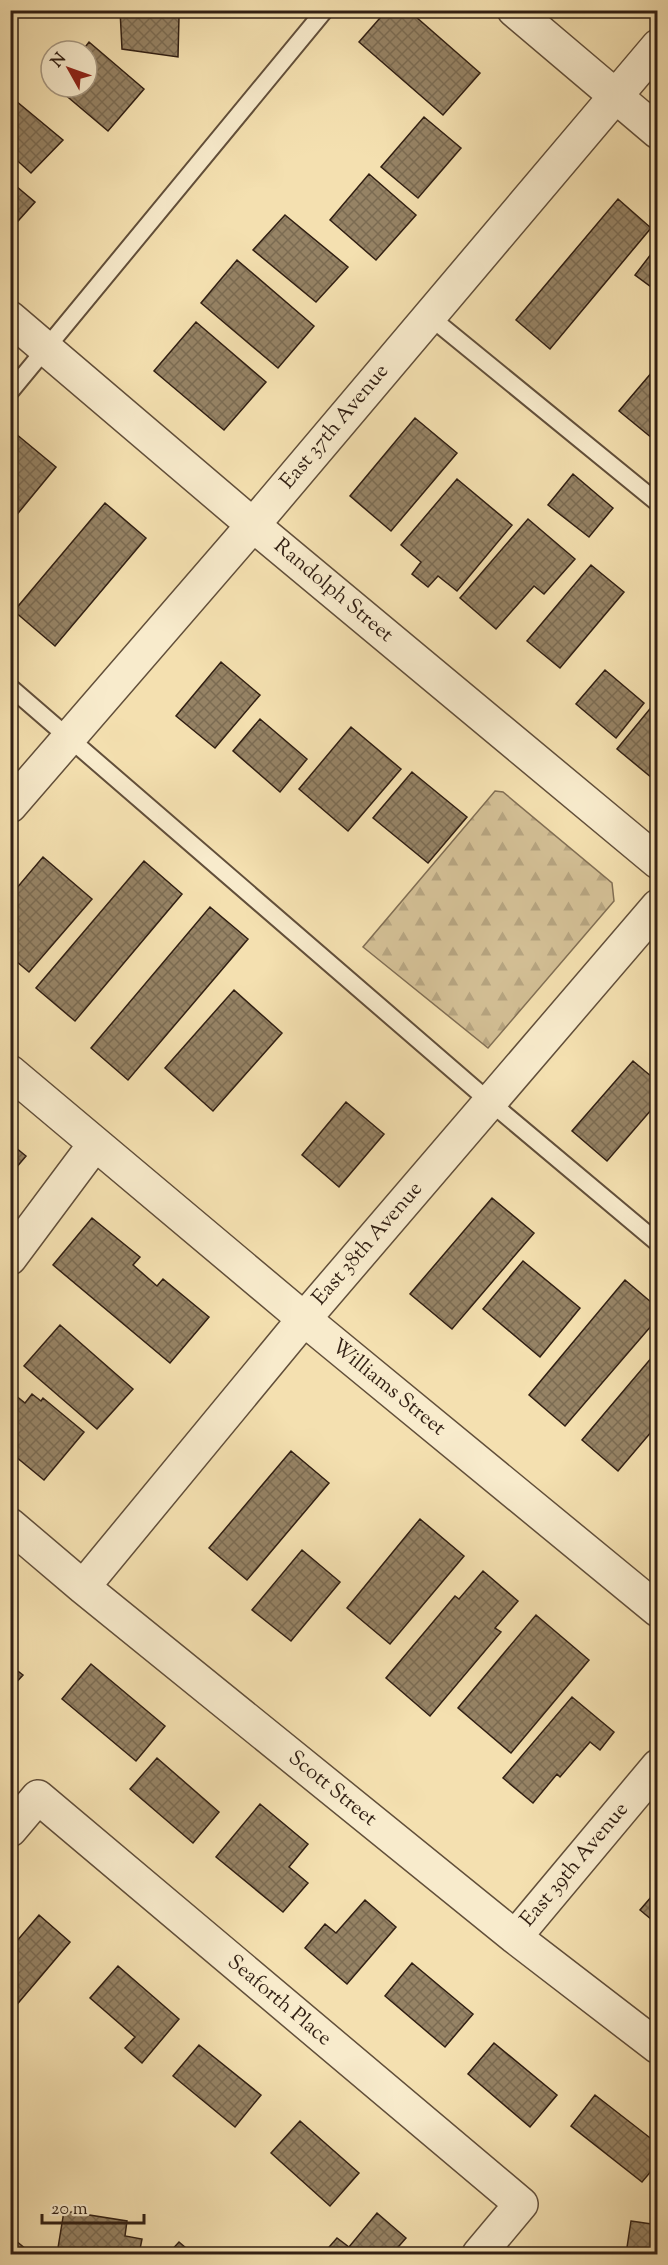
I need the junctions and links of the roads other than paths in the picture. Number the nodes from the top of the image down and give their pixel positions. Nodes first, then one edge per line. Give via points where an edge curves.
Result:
1 (325, 10) edge
2 (514, 10) edge
3 (657, 46) edge
4 (615, 96) junction
5 (657, 132) edge
6 (429, 316) junction
7 (10, 318) edge
8 (46, 349) junction
9 (10, 392) edge
10 (657, 503) edge
11 (253, 525) junction
12 (10, 687) edge
13 (69, 737) junction
14 (10, 806) edge
15 (657, 862) edge
16 (657, 906) edge
17 (10, 1072) edge
18 (490, 1102) junction
19 (95, 1144) junction
20 (657, 1243) edge
21 (10, 1258) edge
22 (304, 1319) junction
23 (10, 1525) edge
24 (83, 1587) junction
25 (657, 1610) edge
26 (657, 1766) edge
27 (10, 1830) edge
28 (515, 1937) junction
29 (657, 2048) edge
30 (479, 2254) edge

1 - 8 lane
2 - 4 street
3 - 4 street, East 37th Avenue
4 - 5 street
4 - 6 street, East 37th Avenue
6 - 10 lane
6 - 11 street, East 37th Avenue
7 - 8 street, Randolph Street
8 - 9 lane
8 - 11 street, Randolph Street
11 - 13 street, East 37th Avenue
11 - 15 street, Randolph Street
12 - 13 lane
13 - 14 street, East 37th Avenue
13 - 18 lane
16 - 18 street, East 38th Avenue
17 - 19 street, Williams Street
18 - 20 lane
18 - 22 street, East 38th Avenue
19 - 21 street
19 - 22 street, Williams Street
22 - 24 street, East 38th Avenue
22 - 25 street, Williams Street
23 - 24 street, Scott Street
24 - 28 street, Scott Street
26 - 28 street, East 39th Avenue
27 - 30 street, Seaforth Place via 38,1797 520,2205
28 - 29 street, Scott Street

